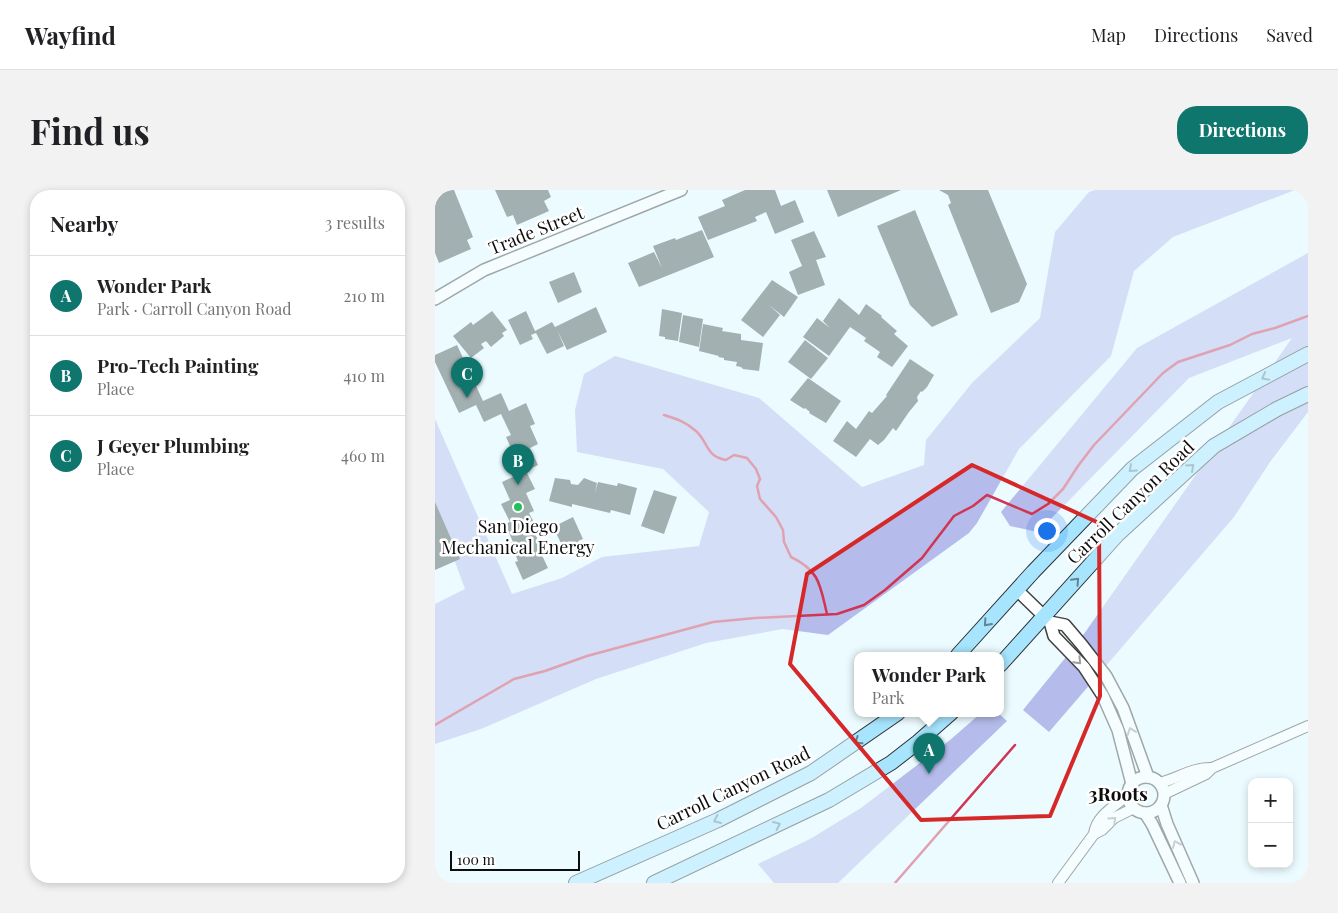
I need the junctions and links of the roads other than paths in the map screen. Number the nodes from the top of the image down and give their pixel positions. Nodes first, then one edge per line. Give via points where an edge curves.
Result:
1 (681, 190) edge
2 (435, 299) edge
3 (1308, 354) edge
4 (1308, 394) edge
5 (1017, 590) junction
6 (1047, 620) junction
7 (961, 652) edge
8 (1004, 660) edge
9 (892, 717) edge
10 (946, 717) edge
11 (1308, 726) edge
12 (1212, 768) junction
13 (1148, 777) junction
14 (1159, 783) junction
15 (1132, 784) junction
16 (1128, 795) junction
17 (1162, 799) junction
18 (1139, 810) junction
19 (1094, 834) junction
20 (576, 883) edge
21 (654, 883) edge
22 (1057, 883) edge
23 (1180, 883) edge
24 (1193, 883) edge

1 - 2 street, Trade Street via 484,270
3 -> 5 main road, Carroll Canyon Road via 1218,402 1132,469
6 -> 4 main road, Carroll Canyon Road via 1118,534 1214,446
5 - 6 street
5 -> 7 main road, Carroll Canyon Road
6 - 8 main road, Carroll Canyon Road
13 -> 6 street via 1123,708 1106,676 1065,625
6 -> 15 street via 1054,636 1098,686 1118,730
9 -> 20 main road, Carroll Canyon Road via 811,773 718,820
21 -> 10 main road via 829,800 891,763
11 - 12 street
12 - 14 street via 1201,768
12 - 17 street
13 - 14 street
13 - 15 street
14 - 17 street
15 - 16 street
16 - 18 street
16 - 19 street via 1103,816
17 - 18 street via 1151,812
24 -> 17 street via 1167,824
19 -> 18 street via 1114,818
18 - 23 street via 1152,824
19 - 22 street

